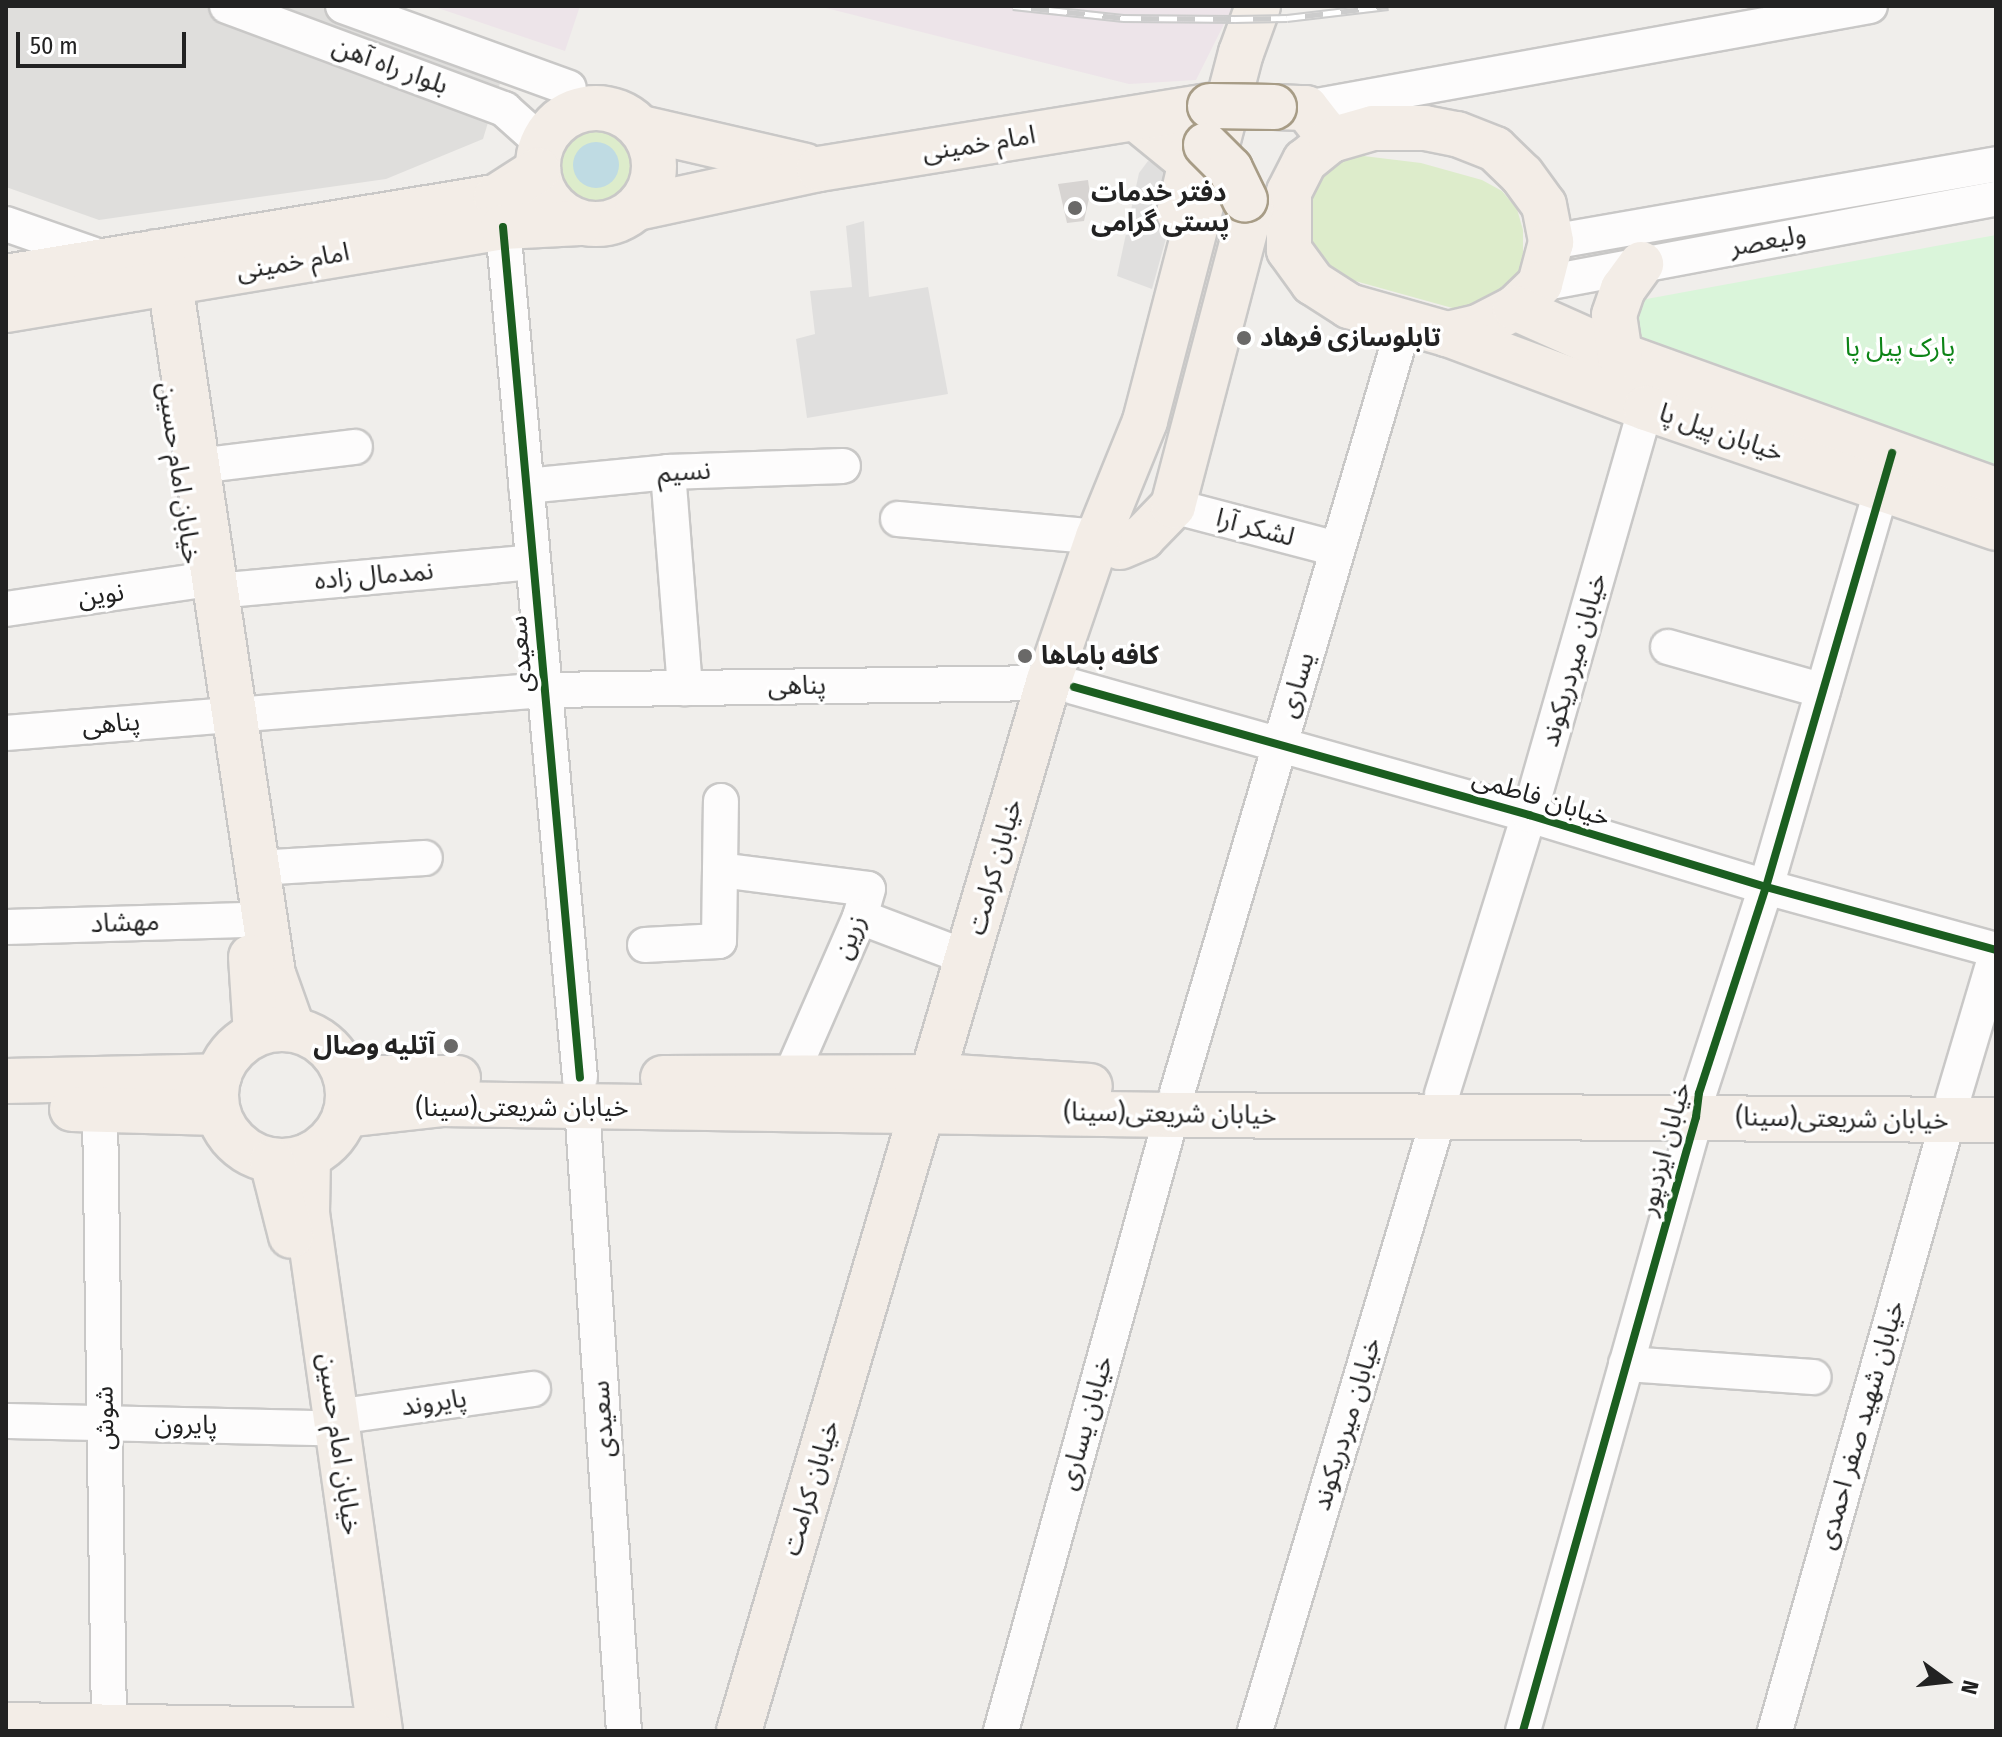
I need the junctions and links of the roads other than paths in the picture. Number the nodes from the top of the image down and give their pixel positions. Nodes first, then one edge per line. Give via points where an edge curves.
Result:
1 (227, 6) edge
2 (343, 6) edge
3 (1258, 6) edge
4 (1280, 6) edge
5 (1870, 6) edge
6 (569, 88) dead end
7 (1304, 118) junction
8 (1138, 120) junction
9 (1208, 125) junction
10 (641, 128) junction
11 (540, 156) junction
12 (1996, 164) edge
13 (819, 169) junction
14 (1996, 199) edge
15 (1248, 204) junction
16 (637, 208) junction
17 (580, 223) junction
18 (6, 224) edge
19 (503, 227) junction
20 (1551, 242) junction
21 (1289, 250) junction
22 (110, 260) junction
23 (1641, 264) junction
24 (159, 274) junction
25 (6, 277) edge
26 (1528, 296) junction
27 (6, 310) edge
28 (1404, 325) junction
29 (1447, 334) junction
30 (1620, 355) junction
31 (1646, 408) junction
32 (355, 447) dead end
33 (197, 466) junction
34 (843, 466) dead end
35 (1887, 471) junction
36 (668, 472) junction
37 (526, 486) junction
38 (1996, 490) edge
39 (1173, 506) junction
40 (898, 519) dead end
41 (1996, 528) edge
42 (1109, 542) junction
43 (1337, 549) junction
44 (533, 562) junction
45 (206, 586) junction
46 (6, 609) edge
47 (1668, 647) dead end
48 (1061, 685) junction
49 (685, 688) junction
50 (545, 690) junction
51 (1823, 691) junction
52 (225, 715) junction
53 (6, 733) edge
54 (1279, 743) junction
55 (721, 801) dead end
56 (1529, 815) junction
57 (425, 858) dead end
58 (257, 868) junction
59 (720, 870) junction
60 (1766, 887) junction
61 (860, 917) junction
62 (244, 920) junction
63 (6, 927) edge
64 (645, 945) dead end
65 (1996, 952) edge
66 (968, 958) junction
67 (275, 1032) junction
68 (790, 1077) junction
69 (6, 1081) edge
70 (581, 1092) junction
71 (219, 1094) junction
72 (939, 1094) junction
73 (346, 1097) junction
74 (1996, 1100) edge
75 (1175, 1104) junction
76 (1441, 1105) junction
77 (1697, 1105) junction
78 (6, 1108) edge
79 (100, 1110) junction
80 (1950, 1110) junction
81 (1996, 1120) edge
82 (290, 1159) junction
83 (1626, 1364) junction
84 (1814, 1377) dead end
85 (533, 1389) dead end
86 (6, 1421) edge
87 (327, 1422) junction
88 (106, 1423) junction
89 (6, 1725) edge
90 (109, 1726) junction
91 (248, 1730) edge
92 (361, 1731) edge
93 (370, 1731) edge
94 (380, 1731) edge
95 (624, 1731) edge
96 (739, 1731) edge
97 (762, 1731) edge
98 (1001, 1731) edge
99 (1255, 1731) edge
100 (1523, 1731) edge
101 (1775, 1731) edge

1 - 11 street, بلوار راه آهن via 504,109
2 - 6 street, بلوار راه آهن
3 - 42 main road, خیابان کرامت
4 - 42 main road, خیابان کرامت via 1167,431
5 - 7 street
7 - 9 main road, bridge
7 - 20 main road via 1373,128 1425,128 1495,149 1544,205
7 - 21 main road via 1305,161 1289,192
8 - 9 main road, امام خمینی via 1179,127
8 - 13 main road, امام خمینی
8 - 42 main road via 1178,151 1189,170 1109,477
9 - 15 main road, bridge
10 - 11 main road via 624,114 577,110 556,123
10 - 13 main road, امام خمینی
10 - 16 main road via 654,169
11 - 17 main road via 545,195
11 - 24 main road, امام خمینی via 496,197
12 - 20 street, ولیعصر
13 - 16 main road, امام خمینی
14 - 23 street, ولیعصر
15 - 21 main road
15 - 39 main road
16 - 17 main road via 618,220
17 - 19 main road, امام خمینی
18 - 22 street
19 - 24 main road, امام خمینی
19 - 37 street, سعیدی
20 - 26 main road
21 - 28 main road via 1325,291 1349,306
22 - 24 main road, امام خمینی
22 - 25 main road, امام خمینی
23 - 26 street, ولیعصر
23 - 30 main road via 1623,289 1614,315
24 - 27 main road, امام خمینی
24 - 33 main road, خیابان امام حسین
24 - 45 main road, خیابان امام حسین
26 - 29 main road via 1478,327
26 - 30 main road, خیابان پیل پا
28 - 29 main road
28 - 43 street, یساری
29 - 31 main road, خیابان پیل پا
30 - 35 main road, خیابان پیل پا
31 - 35 main road, خیابان پیل پا
31 - 56 street, خیابان میردریکوند
32 - 33 street
33 - 45 main road, خیابان امام حسین
34 - 36 street, نسیم
35 - 38 main road, خیابان پیل پا
35 - 41 main road, خیابان پیل پا
35 - 51 street, خیابان ایزدپور
36 - 37 street, نسیم
36 - 49 street
37 - 44 street, سعیدی
39 - 42 main road via 1143,537
39 - 43 street, لشکر آرا
40 - 42 street
42 - 48 main road, خیابان کرامت
43 - 54 street, یساری
44 - 45 street, نمدمال زاده
44 - 50 street, سعیدی
45 - 46 street, نوین
45 - 52 main road, خیابان امام حسین
47 - 51 street
48 - 49 street, پناهی
48 - 54 street, خیابان فاطمی
48 - 66 main road, خیابان کرامت
48 - 72 main road, خیابان کرامت
49 - 50 street, پناهی
50 - 52 street, پناهی
50 - 70 street, سعیدی
51 - 60 street, خیابان ایزدپور
52 - 53 street, پناهی
52 - 58 main road
52 - 62 main road, خیابان امام حسین
54 - 56 street, خیابان فاطمی
54 - 75 street, یساری
55 - 59 street
56 - 60 street, خیابان فاطمی
56 - 76 street, خیابان میردریکوند
57 - 58 street
58 - 67 main road via 273,974
59 - 61 street, زرین via 868,889
59 - 64 street via 719,941
60 - 65 street, خیابان فاطمی
60 - 77 street, خیابان ایزدپور
61 - 66 street
61 - 68 street, زرین
62 - 63 street, مهشاد
62 - 67 main road, خیابان امام حسین via 254,977
65 - 80 street, خیابان شهید صفر احمدی
66 - 72 main road, خیابان کرامت
67 - 71 main road via 234,1051
67 - 73 main road via 311,1036 327,1046
68 - 70 main road, خیابان شریعتی(سینا)
68 - 72 main road, خیابان شریعتی(سینا)
69 - 71 main road
70 - 72 main road, خیابان شریعتی(سینا)
70 - 73 main road, خیابان شریعتی(سینا) via 441,1104
70 - 95 street, سعیدی
71 - 79 main road
71 - 82 main road via 226,1130 238,1145
72 - 75 main road, خیابان شریعتی(سینا)
72 - 96 main road, خیابان کرامت
72 - 97 main road, خیابان کرامت
73 - 82 main road via 337,1132
74 - 80 main road, خیابان شریعتی(سینا)
75 - 76 main road, خیابان شریعتی(سینا)
75 - 98 street, خیابان یساری
76 - 77 main road, خیابان شریعتی(سینا)
76 - 99 street, خیابان میردریکوند
77 - 80 main road, خیابان شریعتی(سینا)
77 - 83 street, خیابان ایزدپور
78 - 79 main road
79 - 88 street, شوش
80 - 81 main road, خیابان شریعتی(سینا)
80 - 101 street, خیابان شهید صفر احمدی
82 - 87 main road, خیابان امام حسین via 288,1215
83 - 84 street
83 - 100 street, خیابان ایزدپور
85 - 87 street, پایروند
86 - 88 street, پایرون
87 - 88 street, پایرون
87 - 92 main road, خیابان امام حسین
87 - 94 main road, خیابان امام حسین
88 - 90 street, شوش
89 - 90 main road
90 - 91 main road
91 - 92 main road
92 - 93 main road

